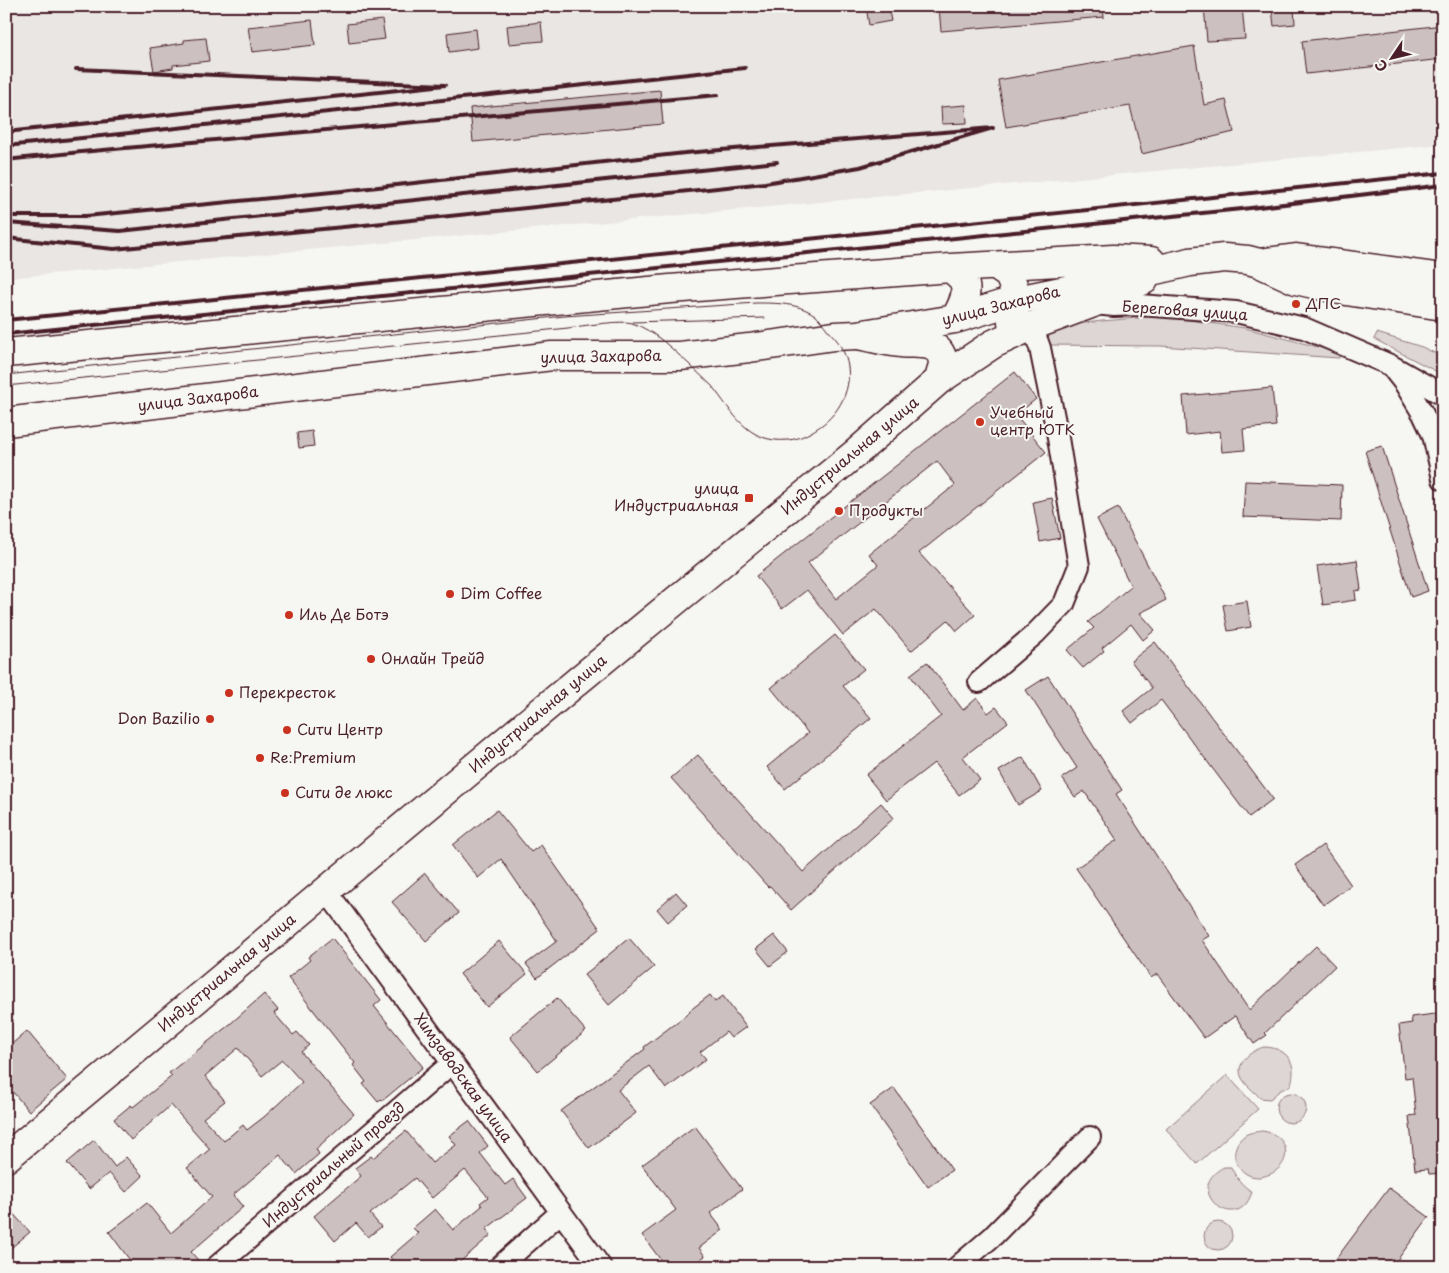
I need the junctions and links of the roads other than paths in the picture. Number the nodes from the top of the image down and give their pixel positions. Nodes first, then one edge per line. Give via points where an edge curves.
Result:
1 (1190, 262) junction
2 (1259, 263) junction
3 (996, 266) junction
4 (951, 268) junction
5 (1443, 278) edge
6 (1017, 300) junction
7 (1091, 304) junction
8 (1443, 306) edge
9 (955, 319) junction
10 (1032, 326) junction
11 (857, 335) junction
12 (993, 344) junction
13 (6, 353) edge
14 (1390, 365) junction
15 (939, 380) junction
16 (1443, 395) edge
17 (6, 422) edge
18 (1440, 445) edge
19 (1443, 479) edge
20 (979, 682) dead end
21 (326, 890) junction
22 (452, 1062) junction
23 (1090, 1137) dead end
24 (6, 1158) edge
25 (561, 1212) junction
26 (216, 1267) edge
27 (499, 1267) edge
28 (601, 1267) edge
29 (957, 1267) edge

1 - 2 main road, улица Захарова via 1224,258
1 - 3 main road, улица Захарова via 1113,260
1 - 6 main road, улица Захарова
1 - 7 main road, Индустриальная улица
2 - 5 main road, улица Захарова via 1296,258
2 - 8 main road, улица Захарова via 1296,280
3 - 4 main road, улица Захарова
3 - 6 main road via 1009,275
4 - 9 main road via 963,280 965,291 964,304
4 - 13 main road, улица Захарова via 670,289
6 - 9 main road, улица Захарова
6 - 12 main road via 1012,322
7 - 10 main road, Индустриальная улица
7 - 14 street, Береговая улица via 1236,312 1304,328
9 - 11 main road, улица Захарова
10 - 12 main road, Индустриальная улица
10 - 20 street via 1040,348 1057,432 1079,566 1064,604 1036,634
11 - 15 main road via 933,346 943,362
11 - 17 main road, улица Захарова via 680,356 552,356
12 - 15 main road, Индустриальная улица
14 - 16 street, Береговая улица
14 - 18 street, Береговая улица via 1405,384
15 - 21 main road, Индустриальная улица via 857,452
18 - 19 street, Береговая улица
21 - 22 street, Химзаводская улица
21 - 24 main road, Индустриальная улица
22 - 25 street, Химзаводская улица
22 - 26 street, Индустриальный проезд
23 - 29 street via 993,1236
25 - 27 street
25 - 28 street, Химзаводская улица

